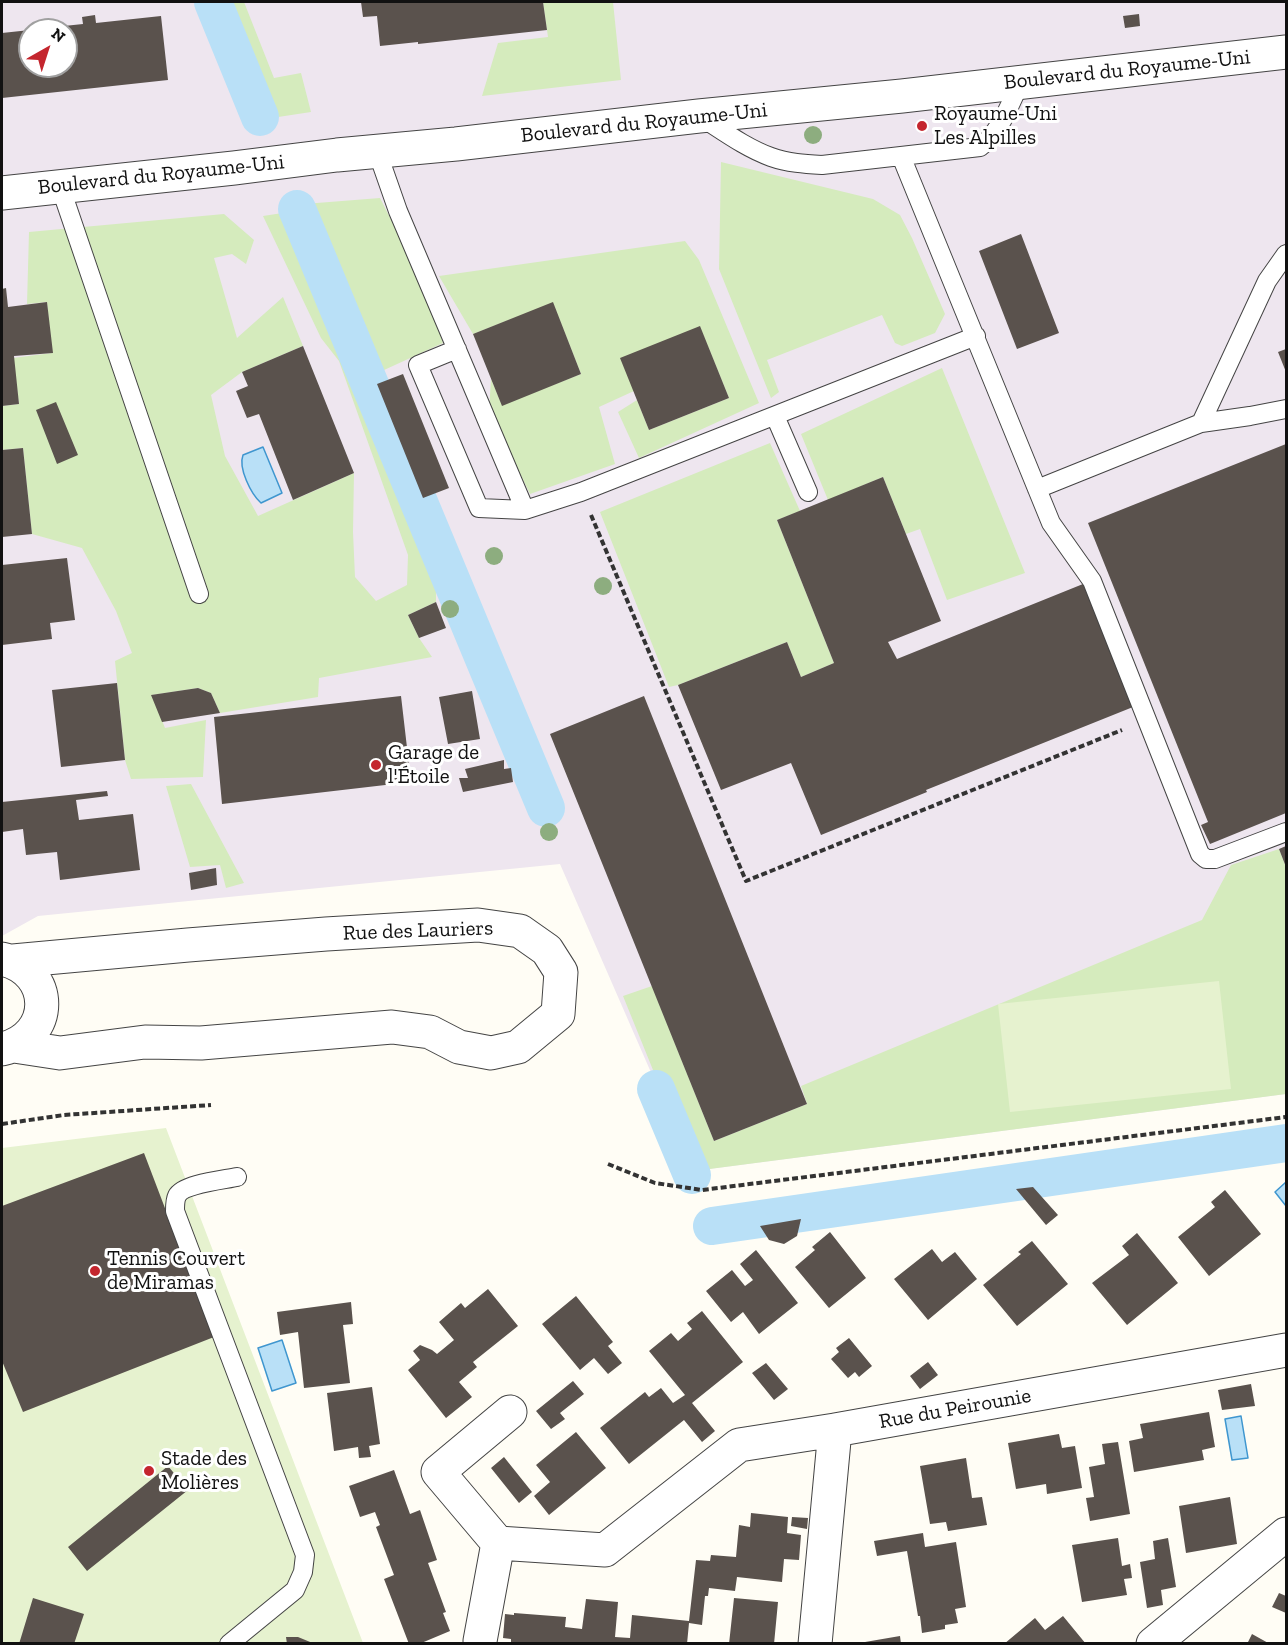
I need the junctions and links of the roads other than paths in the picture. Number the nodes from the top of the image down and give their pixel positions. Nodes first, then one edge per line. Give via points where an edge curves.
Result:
1 (1287, 52) edge
2 (1020, 83) junction
3 (699, 116) junction
4 (377, 151) junction
5 (902, 156) junction
6 (60, 186) junction
7 (2, 193) edge
8 (1287, 254) edge
9 (976, 336) junction
10 (457, 349) junction
11 (1287, 409) edge
12 (775, 416) junction
13 (1201, 423) junction
14 (1037, 489) junction
15 (808, 492) dead end
16 (525, 510) junction
17 (199, 594) dead end
18 (1287, 832) edge
19 (7, 960) edge
20 (8, 1047) edge
21 (237, 1177) dead end
22 (1287, 1350) edge
23 (510, 1412) dead end
24 (835, 1430) junction
25 (1287, 1534) edge
26 (498, 1543) junction
27 (480, 1641) dead end
28 (229, 1644) edge
29 (815, 1644) edge
30 (1153, 1644) edge

1 - 2 street, Boulevard du Royaume-Uni
2 - 3 street, Boulevard du Royaume-Uni
2 - 5 lane via 997,129 980,147
3 - 4 street, Boulevard du Royaume-Uni
3 - 5 lane via 739,141 796,163 822,165
4 - 6 street, Boulevard du Royaume-Uni
4 - 10 lane
5 - 9 lane
6 - 7 street, Boulevard du Royaume-Uni
6 - 17 lane
8 - 13 lane via 1267,281
9 - 12 lane
9 - 14 lane
10 - 16 lane
10 - 16 lane via 418,365 479,508
11 - 13 lane
12 - 15 lane
12 - 16 lane
13 - 14 lane
14 - 18 lane via 1051,523 1092,581 1200,854 1215,859
19 - 20 street, Rue des Lauriers via 26,969 41,995 37,1025 28,1037
19 - 20 street, Rue des Lauriers via 478,925 520,931 547,950 561,972 558,1014 518,1047 491,1053 459,1047 430,1032 392,1027 201,1042 145,1042 60,1053
21 - 28 lane via 189,1187 175,1198 175,1211 305,1555 295,1590
22 - 24 street, Rue du Peirounie
23 - 26 street via 438,1472
24 - 26 street, Rue du Peirounie via 739,1444 605,1550
24 - 29 street
25 - 30 street
26 - 27 street

